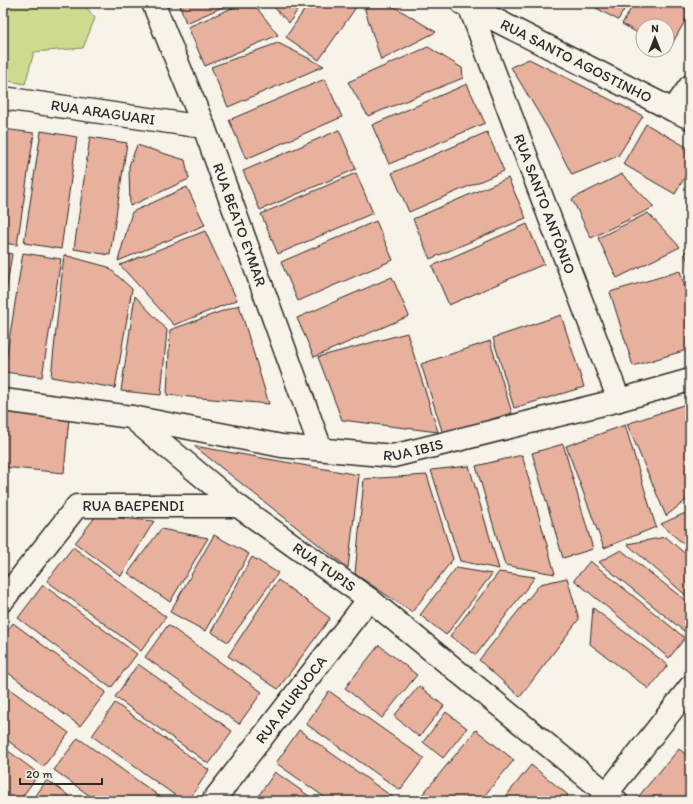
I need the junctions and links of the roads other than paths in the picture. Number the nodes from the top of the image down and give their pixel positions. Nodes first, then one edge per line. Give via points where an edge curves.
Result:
1 (153, 3) edge
2 (469, 5) edge
3 (690, 86) edge
4 (3, 98) edge
5 (682, 114) edge
6 (204, 127) junction
7 (690, 380) edge
8 (3, 400) edge
9 (619, 400) junction
10 (131, 417) junction
11 (321, 449) junction
12 (238, 506) junction
13 (369, 599) junction
14 (3, 600) edge
15 (690, 687) edge
16 (608, 798) edge
17 (213, 801) edge

1 - 6 street, RUA BEATO EYMAR
2 - 5 street, RUA SANTO AGOSTINHO
2 - 9 street, RUA SANTO ANTÔNIO
3 - 5 street
4 - 6 street, RUA ARAGUARI
6 - 11 street, RUA BEATO EYMAR
7 - 9 street, RUA IBIS
8 - 10 street
9 - 11 street, RUA IBIS via 393,456
10 - 11 street, RUA IBIS via 282,446
10 - 12 street, RUA TUPIS
12 - 13 street, RUA TUPIS
12 - 14 street, RUA BAEPENDI via 77,506
13 - 16 street, RUA TUPIS
13 - 17 street, RUA AIURUOCA
15 - 16 street

